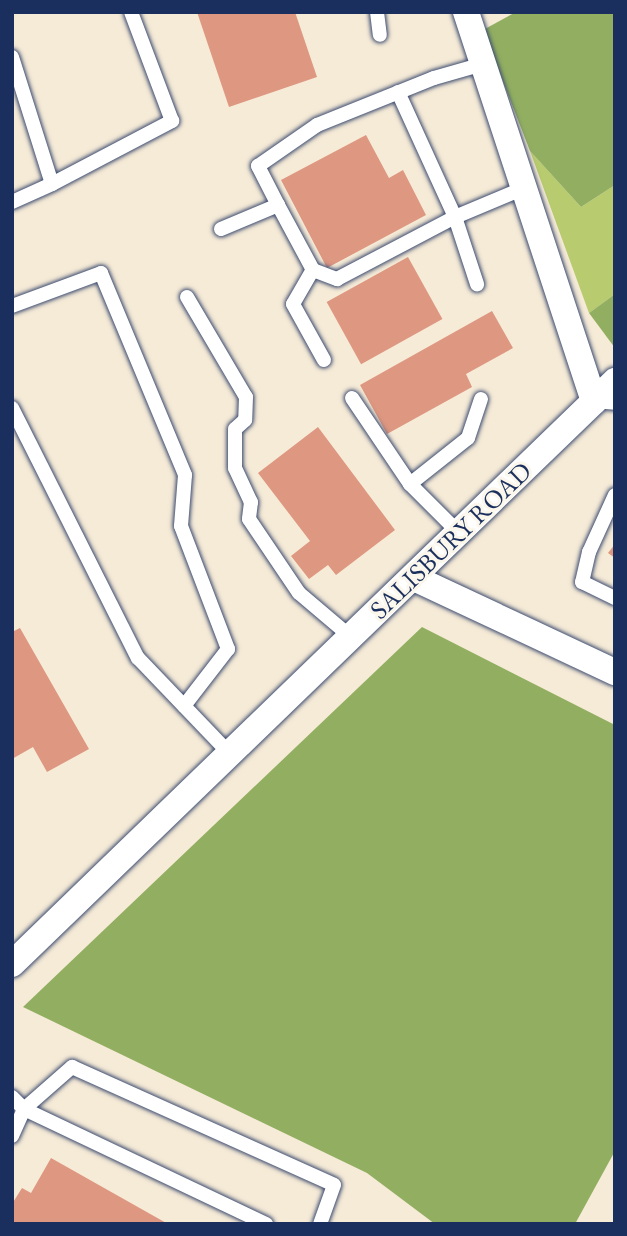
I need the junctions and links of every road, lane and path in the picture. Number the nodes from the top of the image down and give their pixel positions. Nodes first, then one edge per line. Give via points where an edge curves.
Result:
1 (131, 12) edge
2 (377, 12) edge
3 (466, 12) edge
4 (380, 35) dead end
5 (12, 57) edge
6 (483, 64) junction
7 (398, 92) junction
8 (52, 184) junction
9 (524, 188) junction
10 (12, 202) edge
11 (278, 205) junction
12 (455, 217) junction
13 (221, 229) dead end
14 (313, 270) junction
15 (477, 284) dead end
16 (187, 297) dead end
17 (12, 306) edge
18 (324, 360) dead end
19 (615, 381) edge
20 (352, 398) dead end
21 (481, 399) dead end
22 (604, 402) edge
23 (12, 408) edge
24 (410, 484) junction
25 (615, 495) edge
26 (460, 533) junction
27 (414, 578) junction
28 (615, 598) edge
29 (352, 638) junction
30 (615, 671) edge
31 (184, 706) junction
32 (230, 754) junction
33 (12, 964) edge
34 (12, 1097) edge
35 (24, 1109) junction
36 (12, 1136) edge
37 (266, 1224) edge
38 (320, 1224) edge

1 - 8 lane via 172,121
2 - 4 lane
3 - 6 street
5 - 8 lane
6 - 7 lane
6 - 9 street
7 - 11 lane via 317,125 258,166
7 - 12 lane
8 - 10 lane
9 - 12 lane
9 - 22 street
11 - 13 lane
11 - 14 lane
12 - 14 lane via 337,279
12 - 15 lane
14 - 18 lane via 293,304
16 - 29 lane via 246,397 245,420 235,429 235,468 251,502 249,519 299,593
17 - 31 lane via 101,273 185,475 181,526 228,649
19 - 22 street, SALISBURY ROAD
20 - 24 lane
21 - 24 lane via 468,438
22 - 26 street, SALISBURY ROAD
23 - 31 lane via 138,658
24 - 26 lane
25 - 28 lane via 589,552 582,582
26 - 27 street, SALISBURY ROAD
27 - 29 street, SALISBURY ROAD
27 - 30 street
29 - 32 street, SALISBURY ROAD
31 - 32 lane
32 - 33 street, SALISBURY ROAD
34 - 35 lane
35 - 36 lane
35 - 37 lane
35 - 38 lane via 72,1067 334,1185

